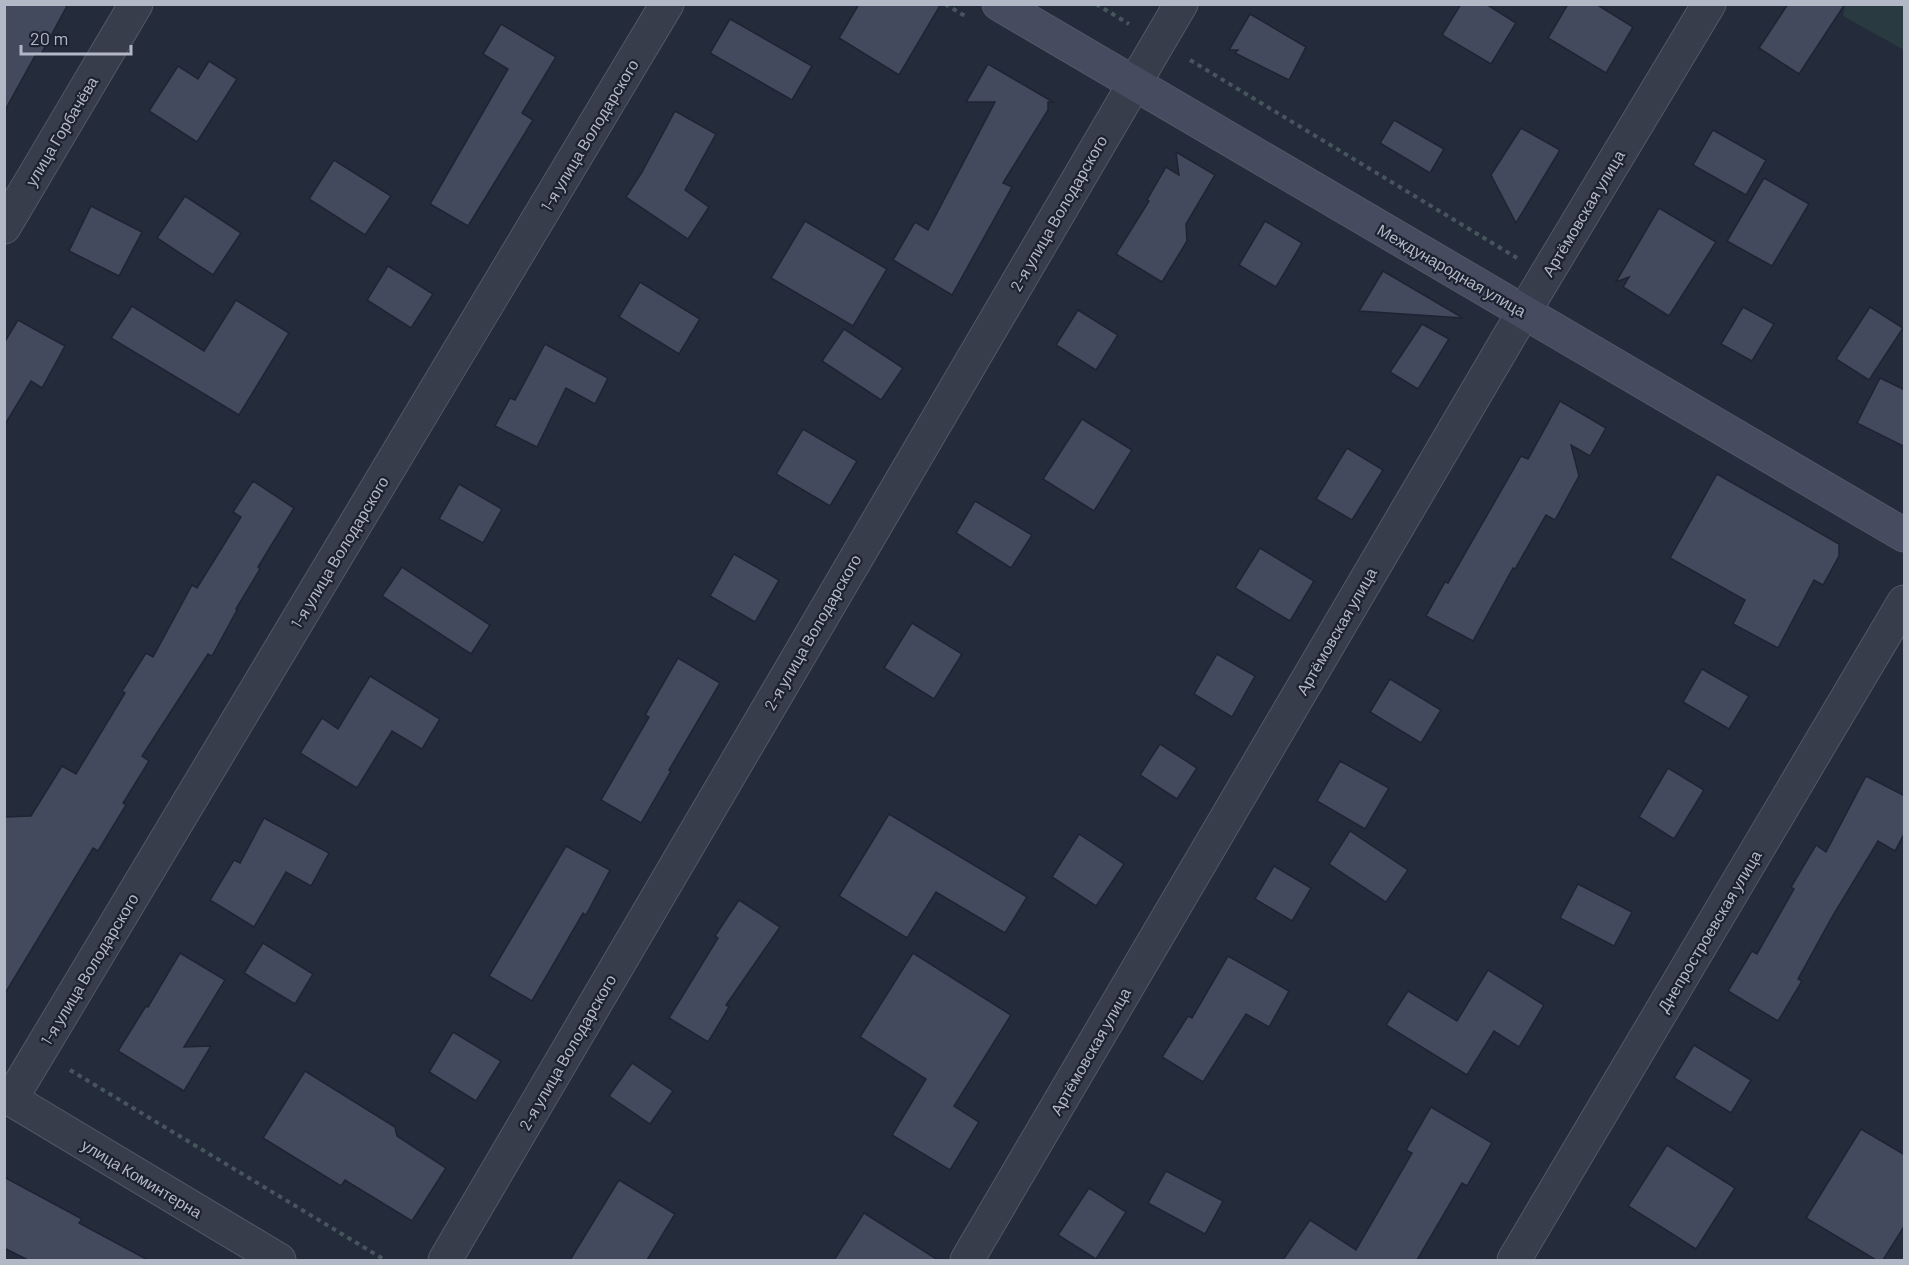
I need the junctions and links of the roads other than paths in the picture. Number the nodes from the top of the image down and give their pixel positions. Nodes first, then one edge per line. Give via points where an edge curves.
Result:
1 (136, 4) edge
2 (667, 4) edge
3 (999, 4) edge
4 (1181, 4) edge
5 (1709, 4) edge
6 (1134, 84) junction
7 (4, 227) edge
8 (1524, 312) junction
9 (1905, 535) edge
10 (1905, 602) edge
11 (8, 1097) edge
12 (279, 1260) edge
13 (445, 1260) edge
14 (967, 1260) edge
15 (1514, 1260) edge

1 - 7 street, улица Горбачёва
2 - 11 street, 1-я улица Володарского via 40,1052
3 - 6 main road, Международная улица
4 - 6 street, 2-я улица Володарского
5 - 8 street, Артёмовская улица
6 - 8 main road, Международная улица
6 - 13 street, 2-я улица Володарского
8 - 9 main road, Международная улица
8 - 14 street, Артёмовская улица
10 - 15 street, Днепростроевская улица
11 - 12 street, улица Коминтерна

